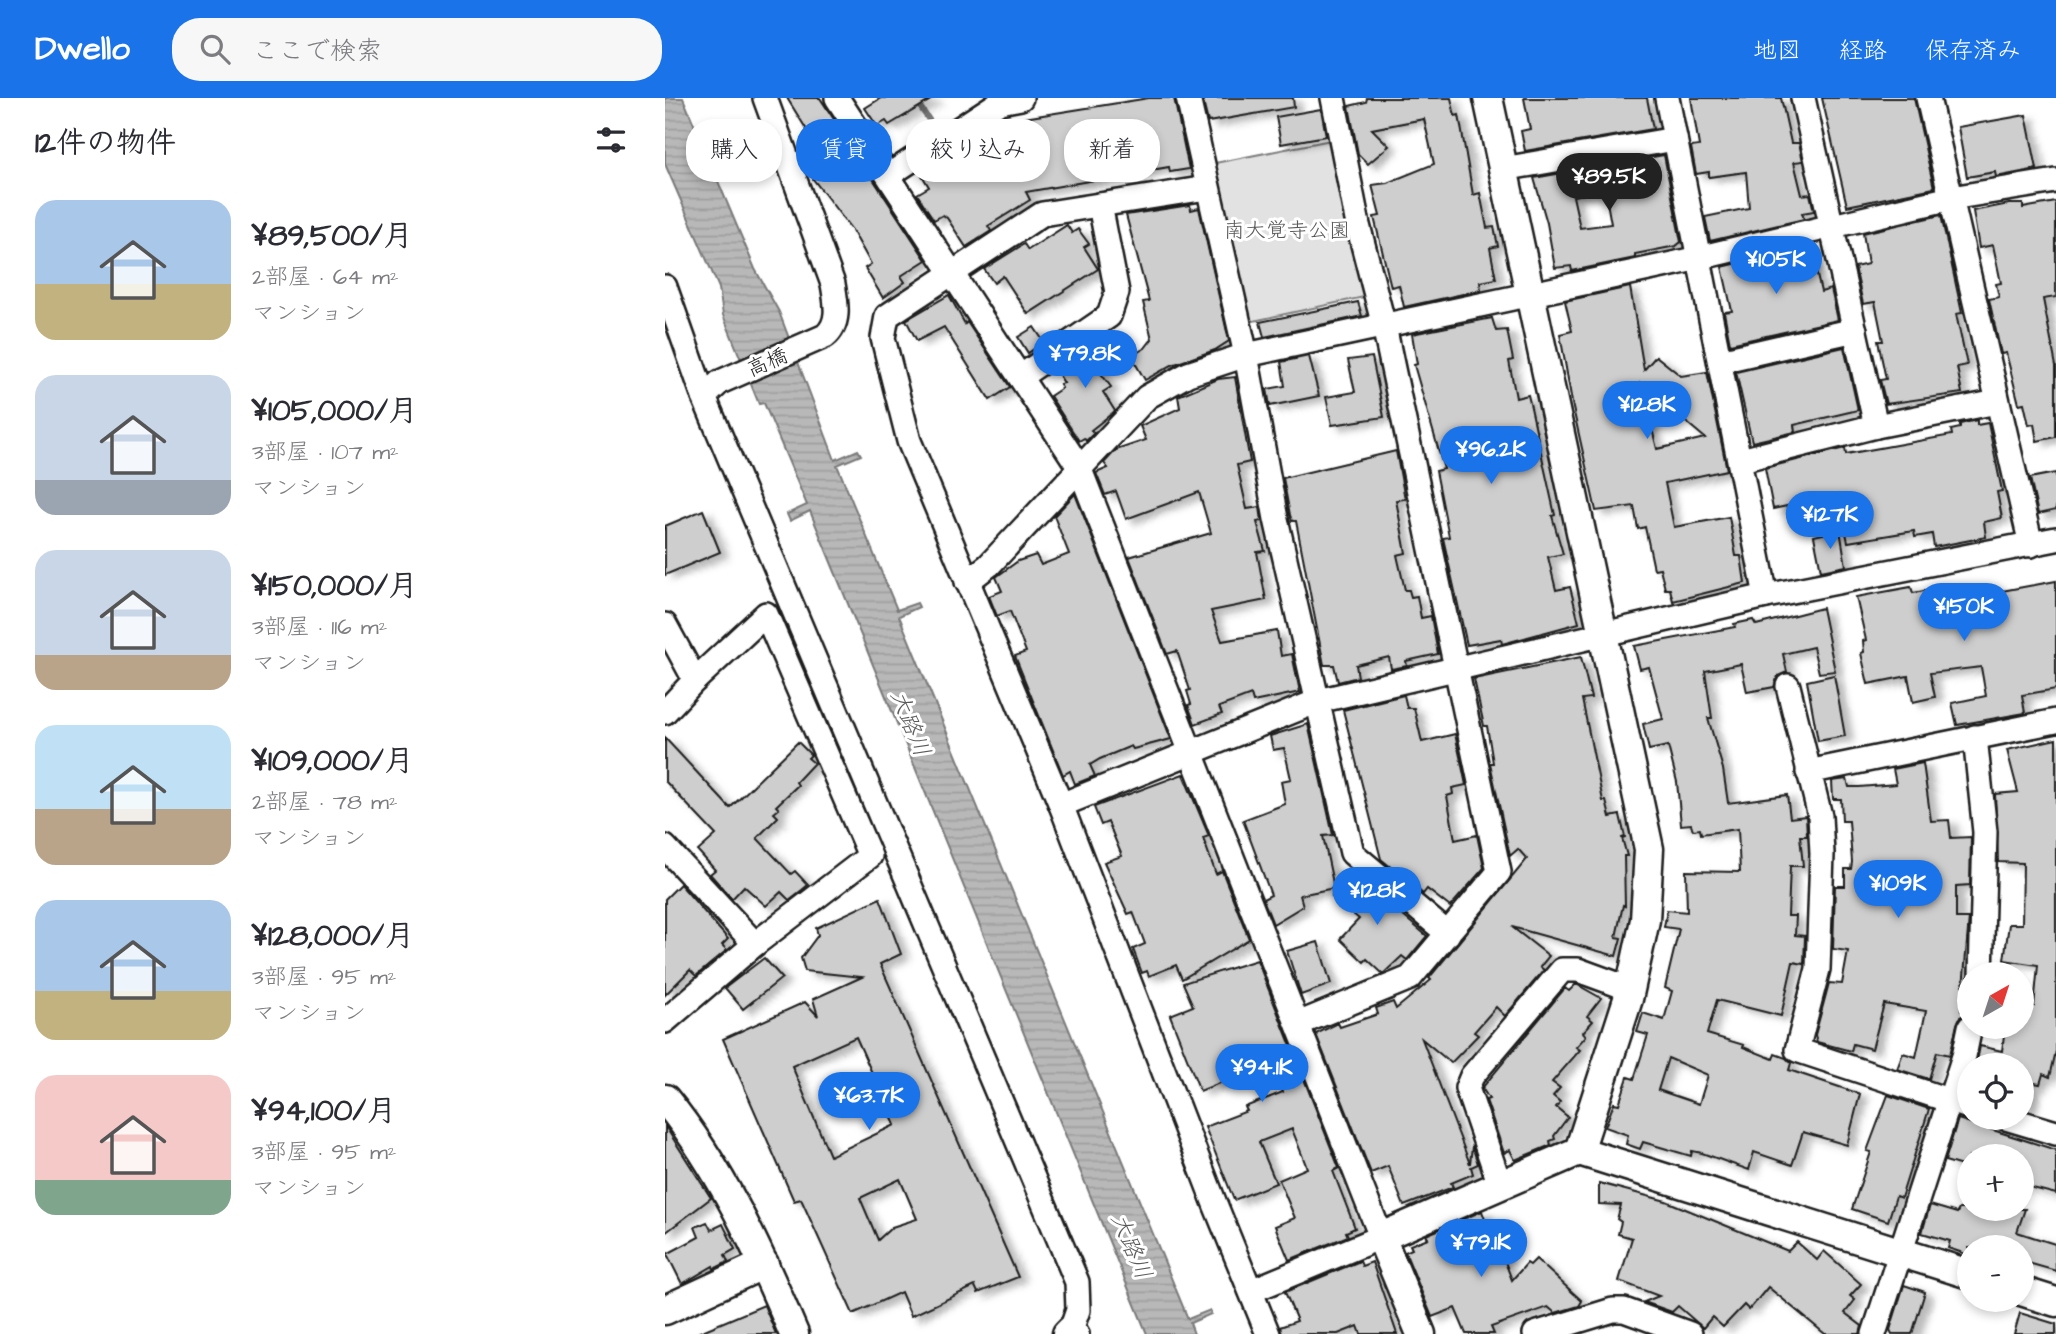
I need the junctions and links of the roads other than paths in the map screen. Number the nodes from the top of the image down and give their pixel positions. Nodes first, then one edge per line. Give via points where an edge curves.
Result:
1 (765, 98) edge
2 (838, 98) edge
3 (1188, 98) edge
4 (1333, 98) edge
5 (1488, 98) edge
6 (1667, 98) edge
7 (1803, 98) edge
8 (1928, 98) edge
9 (1007, 99) edge
10 (852, 119) edge
11 (1675, 139) junction
12 (1503, 169) junction
13 (892, 173) edge
14 (892, 180) edge
15 (2056, 181) edge
16 (1207, 187) junction
17 (1951, 198) junction
18 (1100, 205) junction
19 (1831, 228) junction
20 (1697, 256) junction
21 (953, 274) junction
22 (665, 287) edge
23 (1528, 294) junction
24 (1384, 326) junction
25 (1855, 330) junction
26 (1246, 355) junction
27 (1720, 361) junction
28 (1020, 377) junction
29 (712, 389) junction
30 (1997, 402) junction
31 (1876, 426) junction
32 (1741, 460) junction
33 (1079, 467) junction
34 (2056, 539) edge
35 (2031, 545) junction
36 (967, 582) junction
37 (1766, 596) junction
38 (665, 625) edge
39 (1605, 633) junction
40 (1457, 668) junction
41 (695, 680) junction
42 (1788, 686) dead end
43 (1318, 701) junction
44 (665, 712) edge
45 (2056, 720) edge
46 (1975, 737) junction
47 (1190, 752) junction
48 (1808, 772) junction
49 (1061, 806) junction
50 (665, 847) edge
51 (1448, 934) junction
52 (755, 944) junction
53 (1981, 962) edge
54 (1630, 989) junction
55 (665, 1021) edge
56 (1298, 1024) junction
57 (665, 1099) edge
58 (1957, 1102) edge
59 (1957, 1108) edge
60 (2034, 1126) edge
61 (2056, 1133) edge
62 (1579, 1151) junction
63 (1500, 1185) junction
64 (1381, 1237) junction
65 (1901, 1252) junction
66 (764, 1264) junction
67 (1957, 1270) edge
68 (1251, 1291) junction
69 (2034, 1295) edge
70 (2056, 1302) edge
71 (665, 1310) edge
72 (1072, 1333) edge
73 (794, 1334) edge
74 (1268, 1334) edge
75 (1421, 1334) edge
76 (1535, 1334) edge
77 (1690, 1334) edge
78 (1874, 1334) edge

1 - 29 street, 高橋 via 833,284 837,312 830,332 814,342
2 - 10 street
3 - 16 street
4 - 24 street
5 - 12 street
6 - 11 street
7 - 19 street
8 - 17 street
9 - 13 street
11 - 12 street
11 - 20 street
12 - 23 street
14 - 21 street
15 - 17 street
16 - 18 street
16 - 26 street
17 - 19 street
17 - 30 street
18 - 21 street via 1042,214
18 - 28 street via 1117,292 1109,316
19 - 20 street
19 - 25 street
20 - 23 street
20 - 27 street
21 - 28 street
21 - 36 street via 887,316 883,338 909,441
22 - 29 street
23 - 24 street
23 - 39 street
24 - 26 street
24 - 40 street
25 - 27 street
25 - 31 street
26 - 33 street via 1188,374 1147,397
26 - 43 street via 1276,519
27 - 32 street
28 - 33 street
29 - 72 street via 1077,1282
30 - 31 street
30 - 35 street
31 - 32 street
32 - 37 street
33 - 36 street via 989,565
33 - 47 street
34 - 35 street
35 - 37 street
36 - 49 street
37 - 39 street
38 - 41 street
39 - 40 street
39 - 54 street via 1649,849 1645,920
40 - 43 street
40 - 51 street via 1499,872
41 - 44 street
41 - 52 street via 766,614 870,856
42 - 48 street
43 - 47 street
43 - 51 street via 1352,853
45 - 46 street
46 - 48 street
46 - 53 street via 1985,832
47 - 49 street
47 - 56 street
48 - 58 street via 1820,816 1823,894 1818,969 1797,1051
49 - 68 street
50 - 52 street
51 - 56 street via 1410,978
52 - 55 street
54 - 62 street
54 - 63 street via 1578,970 1562,970 1472,1076 1467,1088
56 - 64 street
57 - 66 street via 727,1189
59 - 65 street
60 - 61 street
62 - 63 street
62 - 65 street
63 - 64 street
64 - 68 street
64 - 75 street
65 - 67 street
65 - 78 street
66 - 71 street
66 - 73 street
68 - 74 street
69 - 70 street
76 - 77 street via 1613,1310

